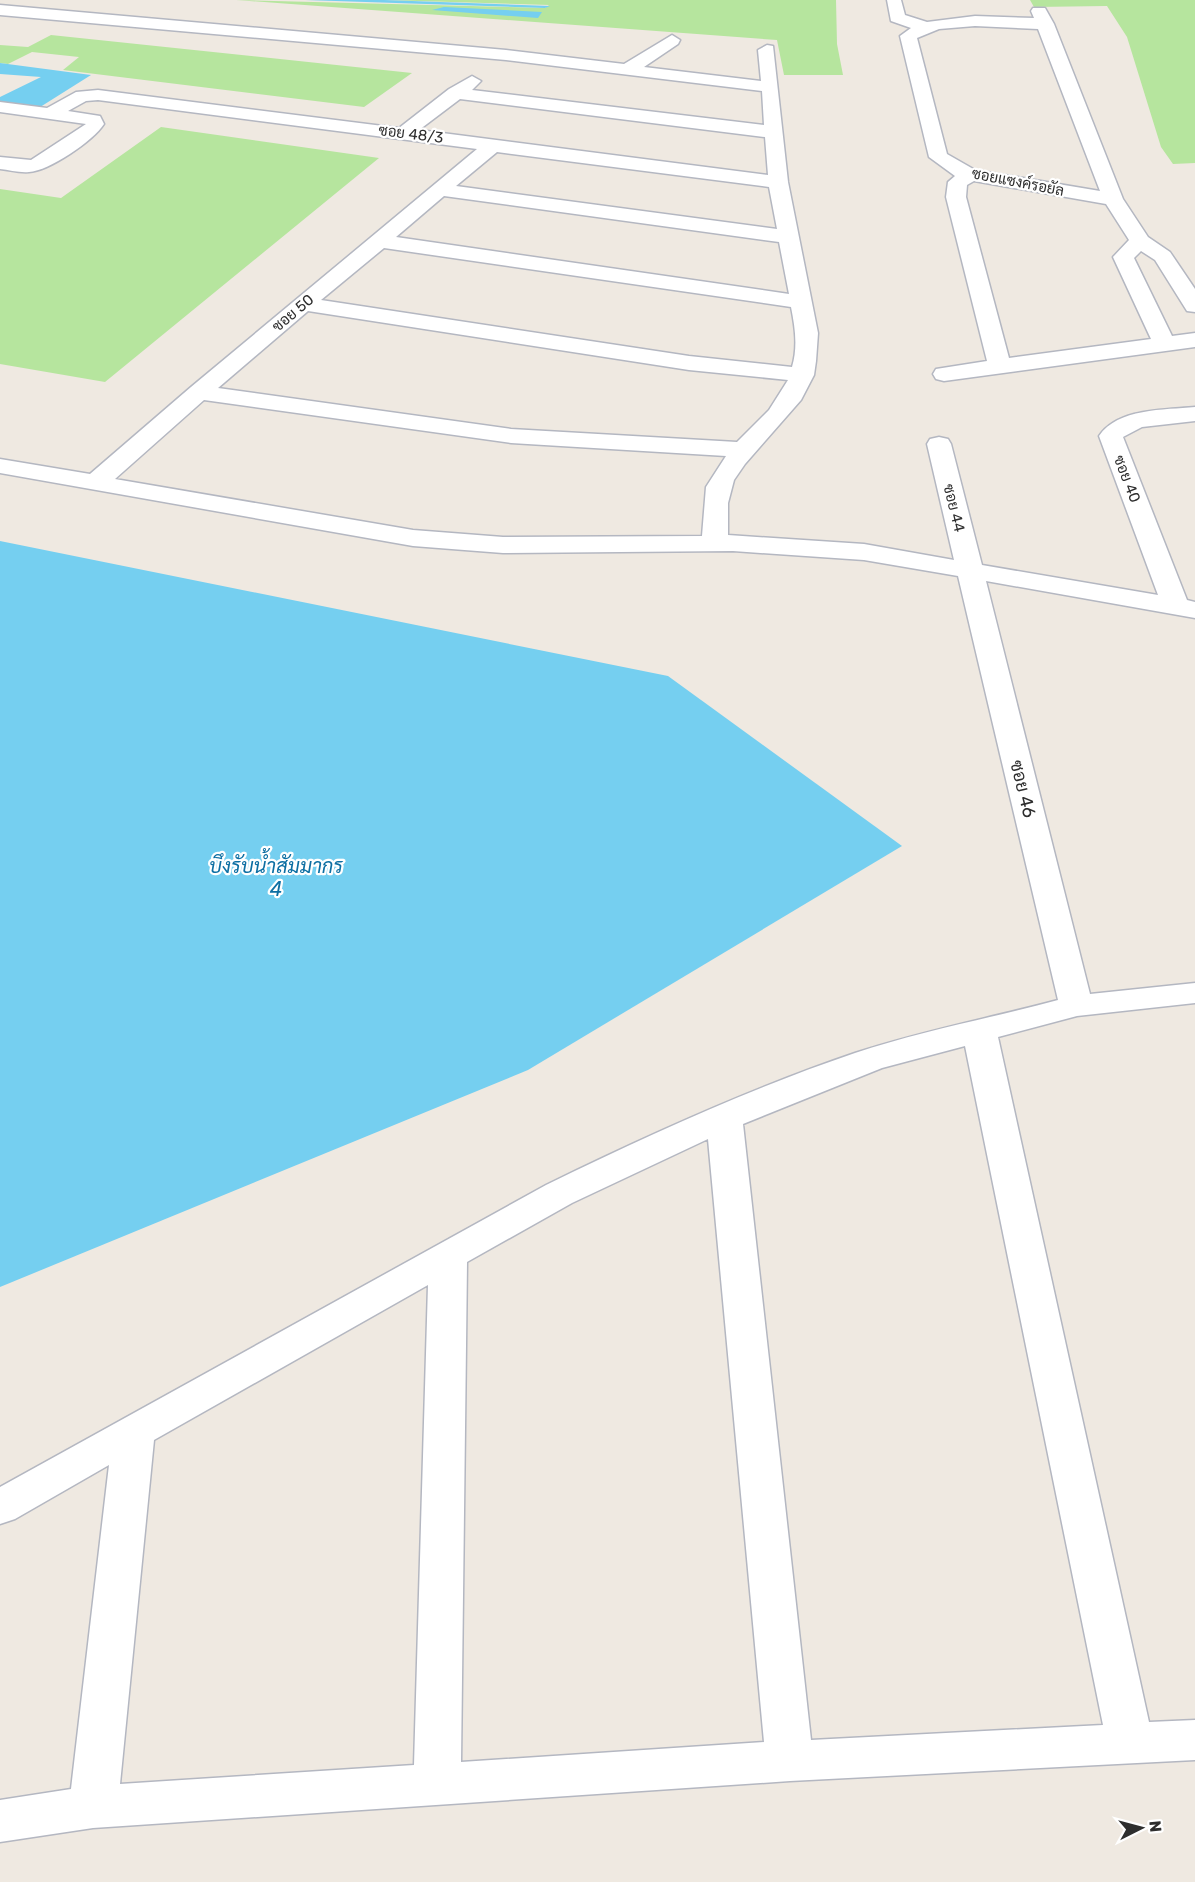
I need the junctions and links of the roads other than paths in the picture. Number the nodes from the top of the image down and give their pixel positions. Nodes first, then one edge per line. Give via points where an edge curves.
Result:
1 (966, 0) edge
2 (894, 1) edge
3 (62, 2) edge
4 (0, 10) edge
5 (174, 12) dead end
6 (43, 14) junction
7 (291, 17) dead end
8 (974, 22) junction
9 (156, 24) junction
10 (926, 27) junction
11 (404, 28) dead end
12 (267, 35) junction
13 (672, 40) dead end
14 (520, 42) dead end
15 (382, 45) junction
16 (766, 50) dead end
17 (506, 55) junction
18 (627, 70) junction
19 (769, 87) junction
20 (455, 93) junction
21 (0, 107) edge
22 (49, 114) junction
23 (773, 132) junction
24 (404, 133) junction
25 (495, 144) junction
26 (0, 163) edge
27 (971, 175) junction
28 (778, 182) junction
29 (441, 190) junction
30 (1113, 199) junction
31 (788, 237) junction
32 (380, 241) junction
33 (1140, 241) junction
34 (801, 302) junction
35 (303, 304) junction
36 (1195, 306) edge
37 (1195, 340) edge
38 (1165, 345) junction
39 (1000, 367) junction
40 (945, 374) dead end
41 (803, 375) junction
42 (199, 392) junction
43 (1195, 414) edge
44 (939, 444) dead end
45 (744, 450) junction
46 (0, 466) edge
47 (94, 484) junction
48 (715, 544) junction
49 (970, 572) junction
50 (1186, 609) edge
51 (1195, 993) edge
52 (1076, 1006) junction
53 (980, 1033) junction
54 (724, 1118) junction
55 (448, 1257) junction
56 (134, 1433) junction
57 (0, 1507) edge
58 (1195, 1740) edge
59 (1130, 1743) junction
60 (790, 1761) junction
61 (437, 1785) junction
62 (93, 1807) junction
63 (0, 1821) edge

1 - 8 street
2 - 10 street via 897,18
3 - 6 street
4 - 6 street
5 - 9 street
6 - 9 street
7 - 12 street
8 - 10 street via 948,17
8 - 30 street via 1042,18
9 - 12 street
10 - 27 street, ซอยแซงค์รอยัล via 909,36 938,157
11 - 15 street
12 - 15 street
13 - 18 street
14 - 17 street
15 - 17 street
16 - 19 street
17 - 18 street
17 - 20 street
18 - 19 street
19 - 23 street
20 - 23 street
20 - 24 street
21 - 22 street
22 - 24 street, ซอย 48/3 via 82,96 98,95
22 - 26 street via 94,120 94,127 37,165
23 - 28 street
24 - 25 street, ซอย 48/3
25 - 28 street, ซอย 48/3
25 - 29 street, ซอย 50
27 - 30 street, ซอยแซงค์รอยัล
27 - 39 street via 958,182 956,197
28 - 31 street
29 - 31 street
29 - 32 street, ซอย 50
30 - 33 street
31 - 34 street
32 - 34 street
32 - 35 street, ซอย 50
33 - 36 street via 1163,256
33 - 38 street via 1123,257
34 - 41 street via 807,333
35 - 41 street via 689,363
35 - 42 street, ซอย 50
37 - 38 street
38 - 39 street
39 - 40 street
41 - 45 street via 795,394
42 - 45 street via 511,436
42 - 47 street, ซอย 50
43 - 50 street, ซอย 40 via 1127,424 1116,428 1111,436
44 - 49 street, ซอย 44
45 - 48 street via 722,480 717,496
46 - 47 street
47 - 48 street via 452,543
48 - 49 street via 864,552
49 - 50 street
49 - 52 street, ซอย 46
51 - 52 street
52 - 53 street
53 - 54 street via 870,1060
53 - 59 street
54 - 55 street via 559,1194
54 - 60 street
55 - 56 street
55 - 61 street
56 - 57 street
56 - 62 street
58 - 59 street
59 - 60 street
60 - 61 street
61 - 62 street
62 - 63 street

